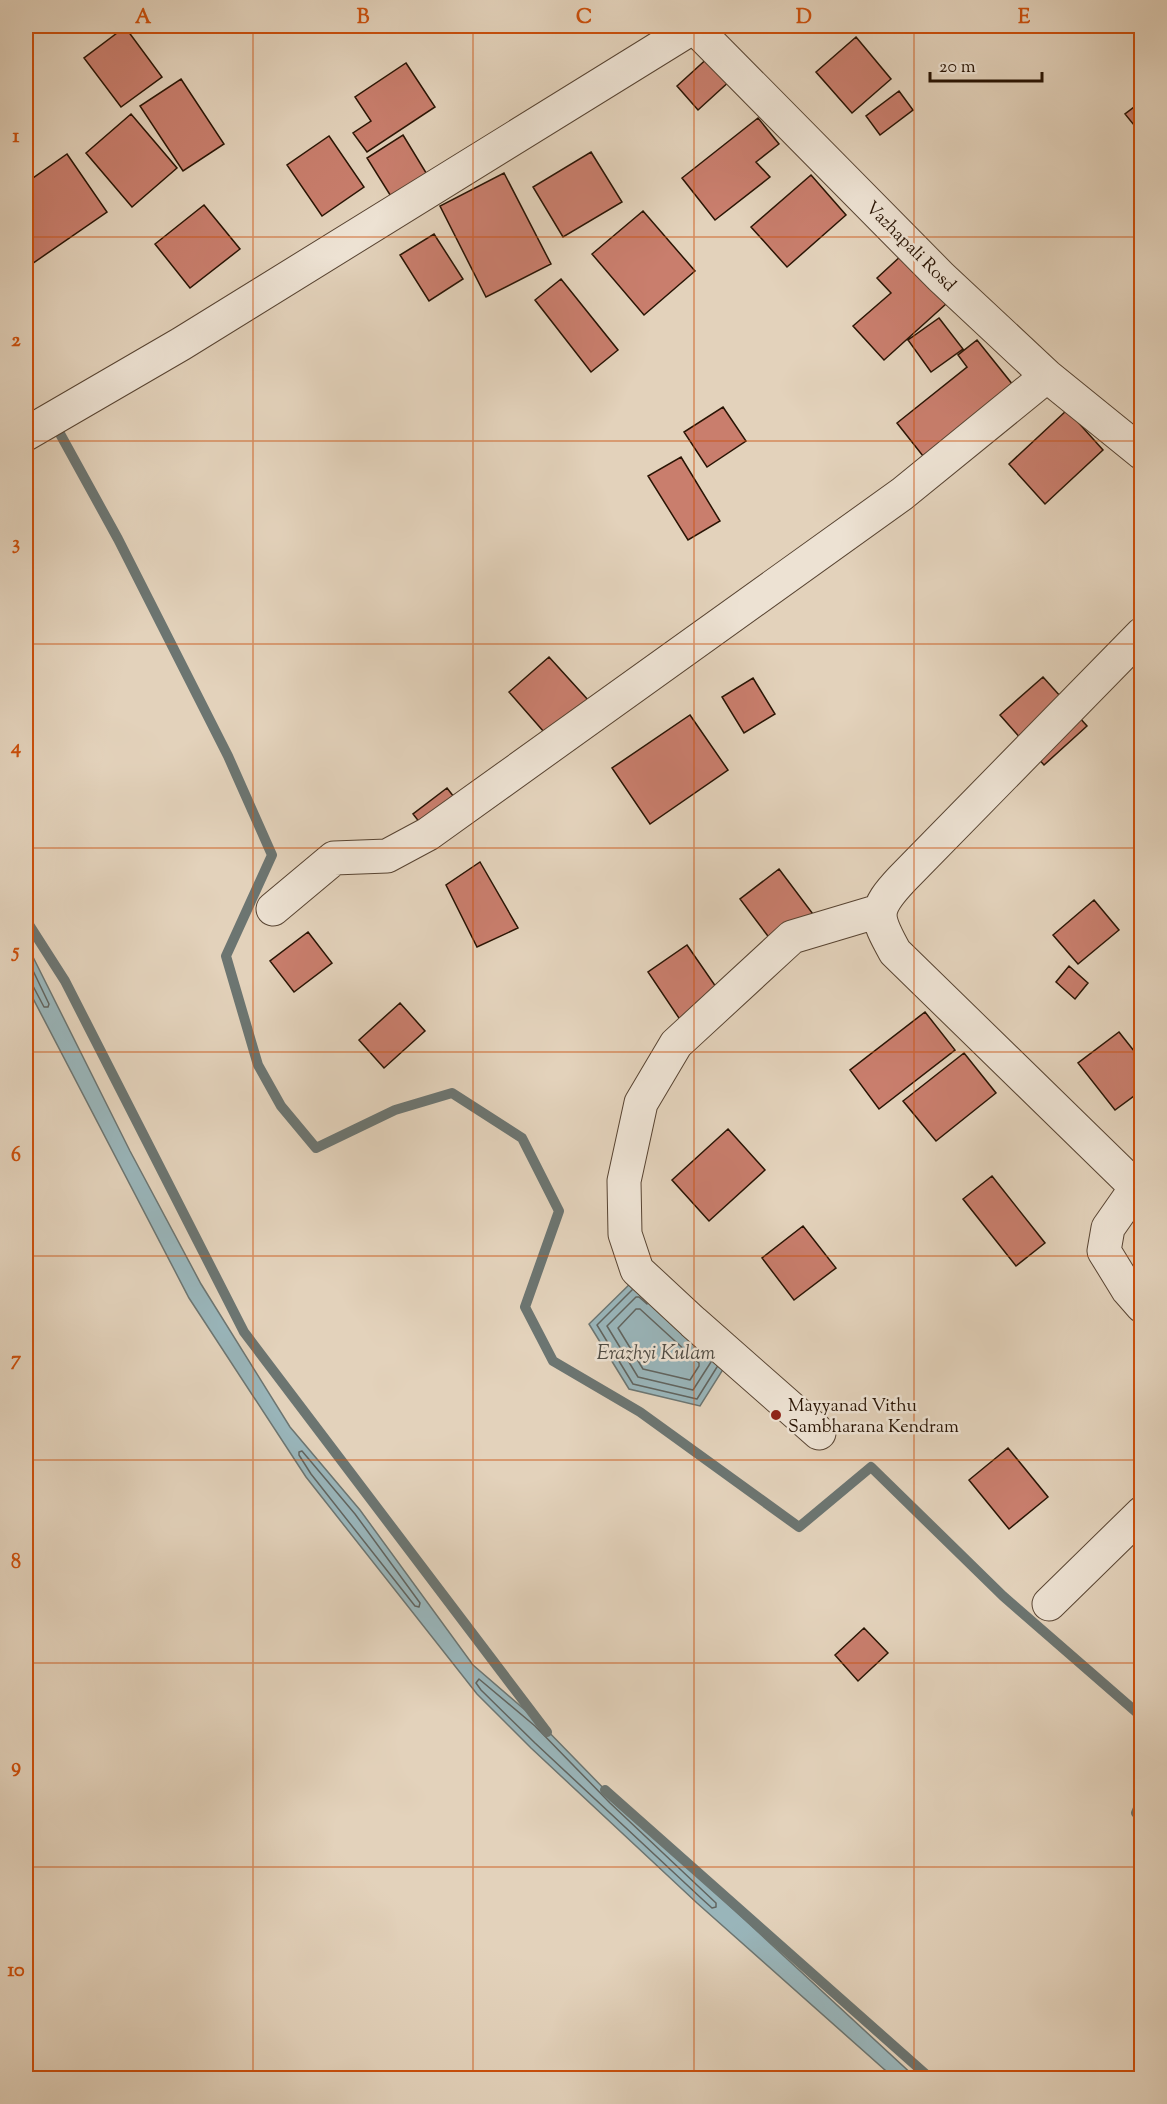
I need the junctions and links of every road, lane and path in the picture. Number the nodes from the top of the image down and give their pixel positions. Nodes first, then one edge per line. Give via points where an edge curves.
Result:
1 (694, 26) edge
2 (1047, 376) junction
3 (26, 434) edge
4 (1142, 453) edge
5 (1142, 634) edge
6 (273, 909) dead end
7 (879, 911) junction
8 (1139, 1191) edge
9 (1142, 1306) edge
10 (819, 1433) dead end
11 (1142, 1513) edge
12 (1049, 1604) dead end

1 - 2 street, Vazhapali Rosd via 941,277
1 - 3 street via 181,344
2 - 4 street, Vazhapali Rosd
2 - 6 street via 902,494 428,834 387,856 334,858
5 - 7 street via 902,879
7 - 8 street via 882,929 895,952
7 - 10 street via 792,937 676,1044 641,1103 624,1181 625,1234 637,1270
8 - 9 street via 1108,1228 1104,1251
11 - 12 street

